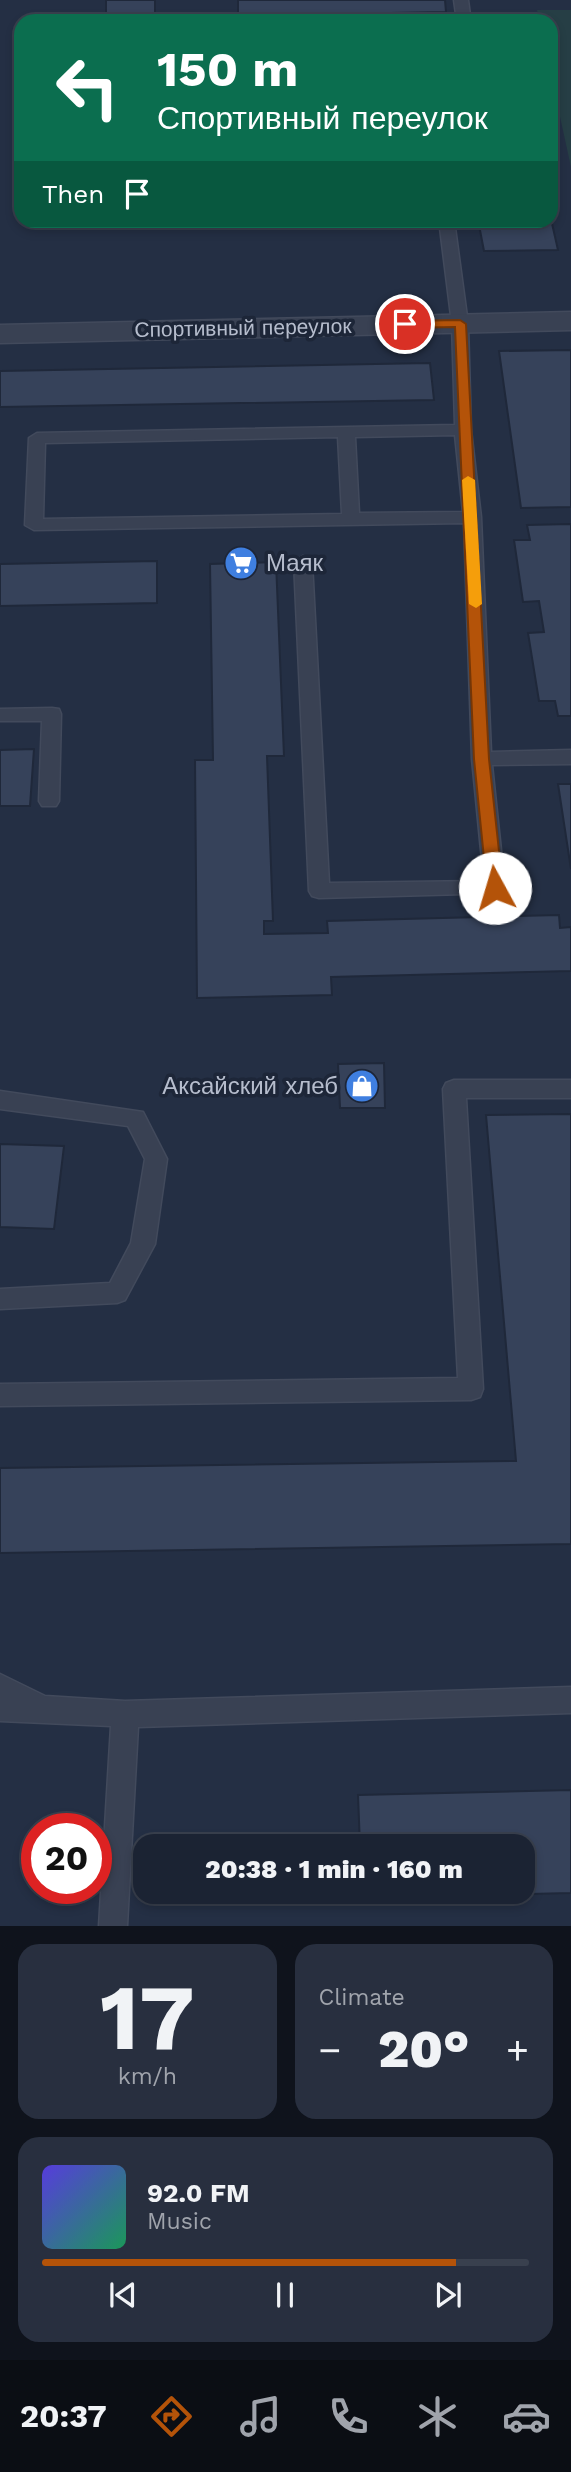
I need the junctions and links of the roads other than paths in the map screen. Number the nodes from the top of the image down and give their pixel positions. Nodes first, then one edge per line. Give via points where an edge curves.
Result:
1 (447, 228) edge
2 (571, 321) edge
3 (460, 324) junction
4 (0, 334) edge
5 (464, 430) junction
6 (346, 433) junction
7 (472, 517) junction
8 (351, 519) junction
9 (303, 562) dead end
10 (0, 715) edge
11 (571, 757) edge
12 (482, 759) junction
13 (48, 801) dead end
14 (571, 1089) edge
15 (0, 1100) edge
16 (0, 1299) edge
17 (0, 1395) edge
18 (0, 1687) edge
19 (571, 1700) edge
20 (0, 1709) edge
21 (43, 1709) junction
22 (125, 1714) junction
23 (113, 1926) edge

1 - 3 lane
2 - 3 street, Спортивный переулок
3 - 4 street, Спортивный переулок
3 - 5 lane
5 - 6 lane
5 - 7 lane
6 - 8 lane
6 - 8 lane via 37,438 34,525
7 - 8 lane
7 - 12 lane
9 - 12 lane via 319,891 495,888
10 - 13 lane via 52,714
11 - 12 lane
14 - 17 lane via 454,1089 471,1388
15 - 16 lane via 135,1118 156,1159 144,1244 117,1293
18 - 21 lane
19 - 22 lane
20 - 21 lane
21 - 22 lane
22 - 23 lane

